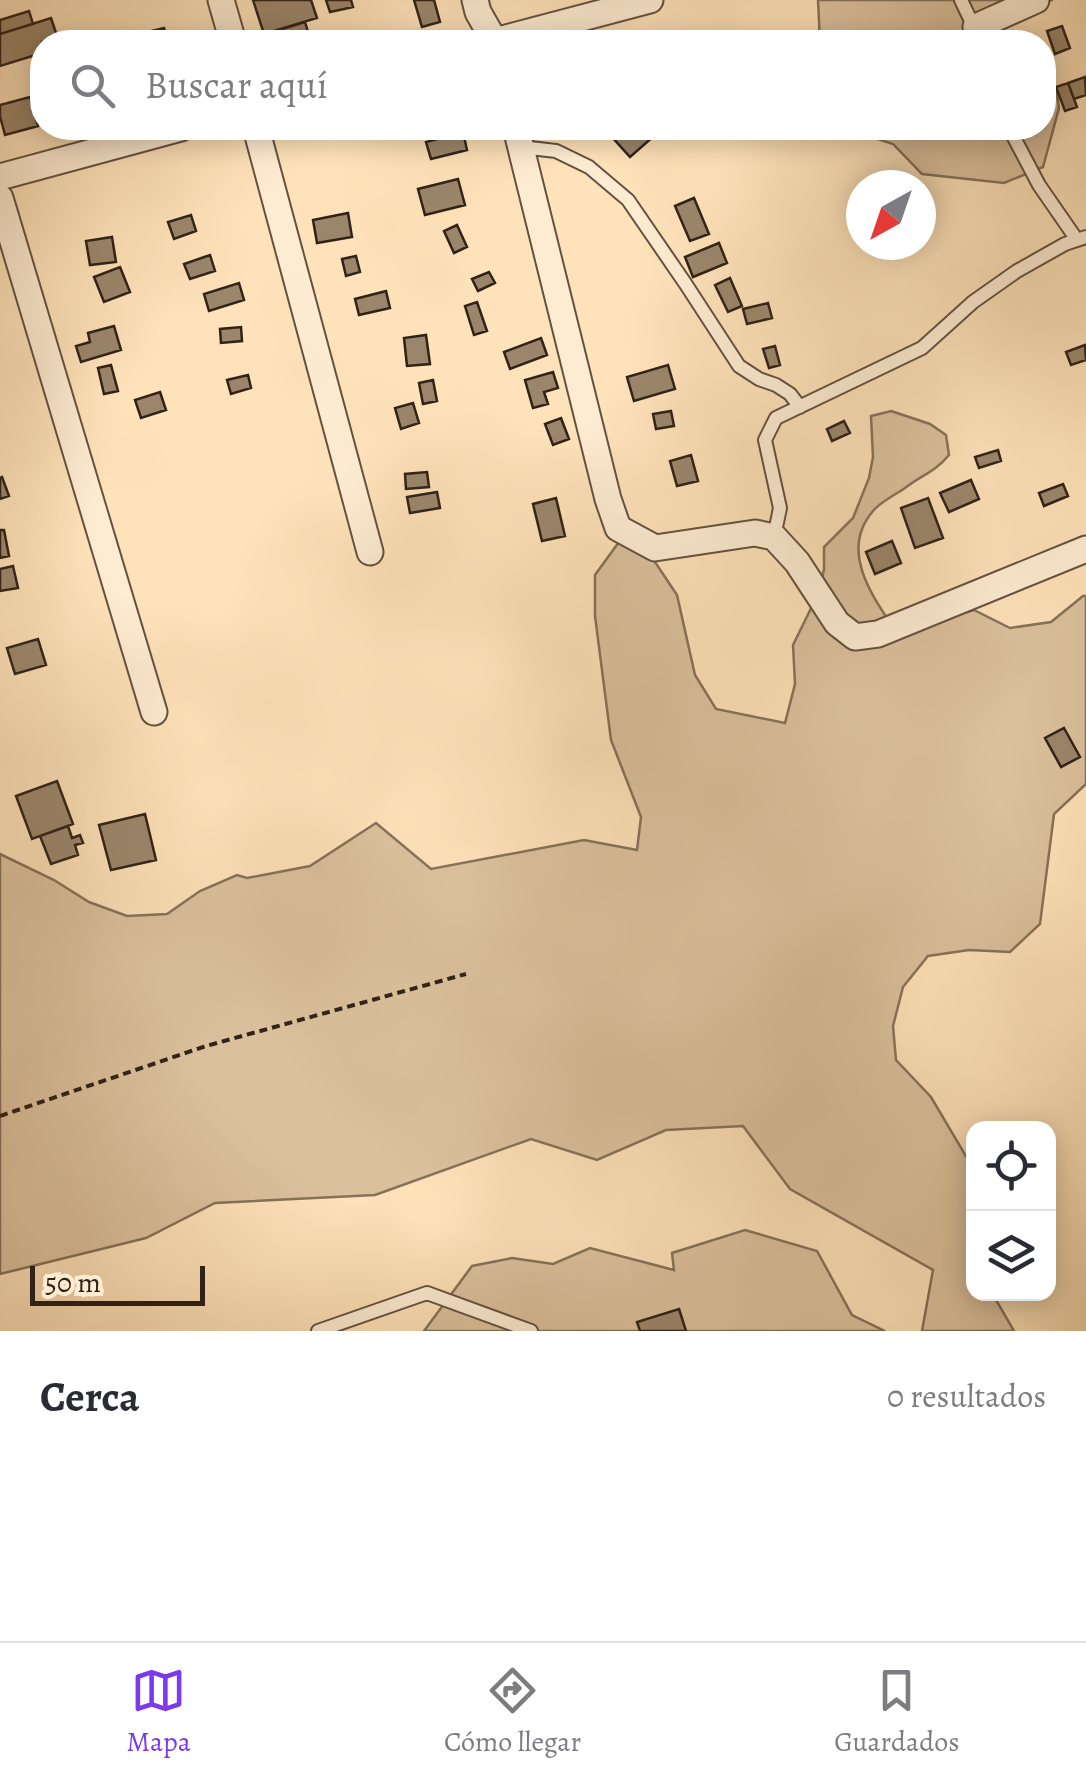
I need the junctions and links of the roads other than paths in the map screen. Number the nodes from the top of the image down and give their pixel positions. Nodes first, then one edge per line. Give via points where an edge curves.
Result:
1 (221, 0) edge
2 (475, 0) edge
3 (650, 0) edge
4 (961, 0) edge
5 (1036, 0) edge
6 (230, 30) edge
7 (488, 30) edge
8 (539, 30) edge
9 (976, 30) edge
10 (986, 30) edge
11 (137, 140) edge
12 (259, 140) edge
13 (520, 140) edge
14 (527, 140) edge
15 (1015, 140) edge
16 (0, 177) edge
17 (0, 198) edge
18 (1082, 239) edge
19 (800, 407) junction
20 (774, 537) junction
21 (1086, 549) edge
22 (370, 552) dead end
23 (154, 712) dead end
24 (318, 1331) edge
25 (531, 1331) edge

1 - 6 street
2 - 7 street
3 - 8 street
4 - 9 lane
5 - 10 street
11 - 16 street
12 - 22 street
13 - 20 street via 618,528 655,548 755,533
14 - 19 lane via 589,168 628,200 738,366 790,394
15 - 18 lane via 1039,185
17 - 23 street
18 - 19 lane via 1017,271 922,348
19 - 20 lane via 776,418 765,440 780,508
20 - 21 street via 855,637 878,634
24 - 25 lane via 427,1294

